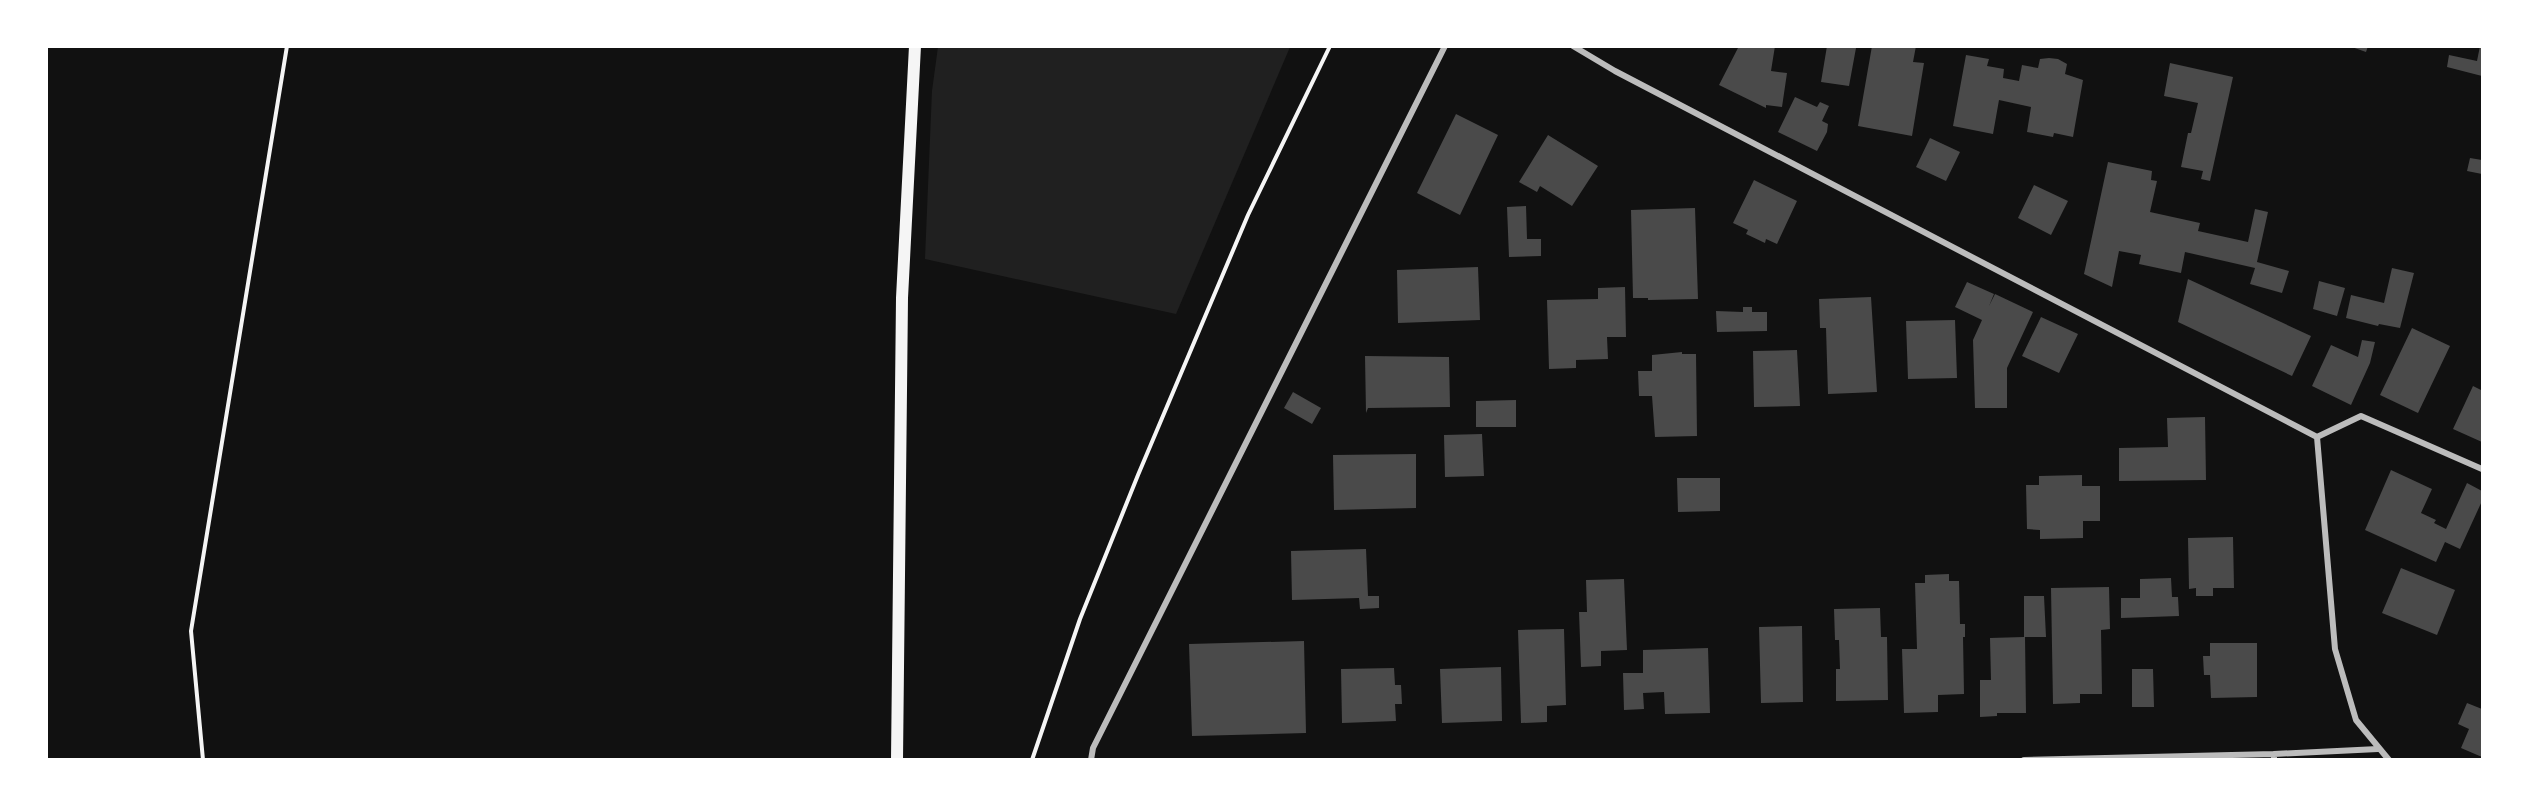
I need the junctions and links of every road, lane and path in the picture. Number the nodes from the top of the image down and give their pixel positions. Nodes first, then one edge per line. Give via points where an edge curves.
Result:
1 (287, 46) edge
2 (915, 46) edge
3 (1330, 46) edge
4 (1445, 46) edge
5 (1573, 46) edge
6 (2317, 437) junction
7 (2482, 469) edge
8 (2378, 749) junction
9 (2274, 756) edge
10 (203, 759) edge
11 (897, 759) edge
12 (1032, 759) edge
13 (1091, 759) edge
14 (2024, 759) edge
15 (2389, 759) edge

1 - 10 path via 191,631
2 - 11 main road via 902,298
3 - 12 path via 1248,215 1143,464 1080,619
4 - 13 street via 1093,748
5 - 6 street via 1625,77
6 - 7 street via 2361,416
6 - 8 street via 2335,649 2356,720
8 - 9 street
8 - 15 street
9 - 14 street

